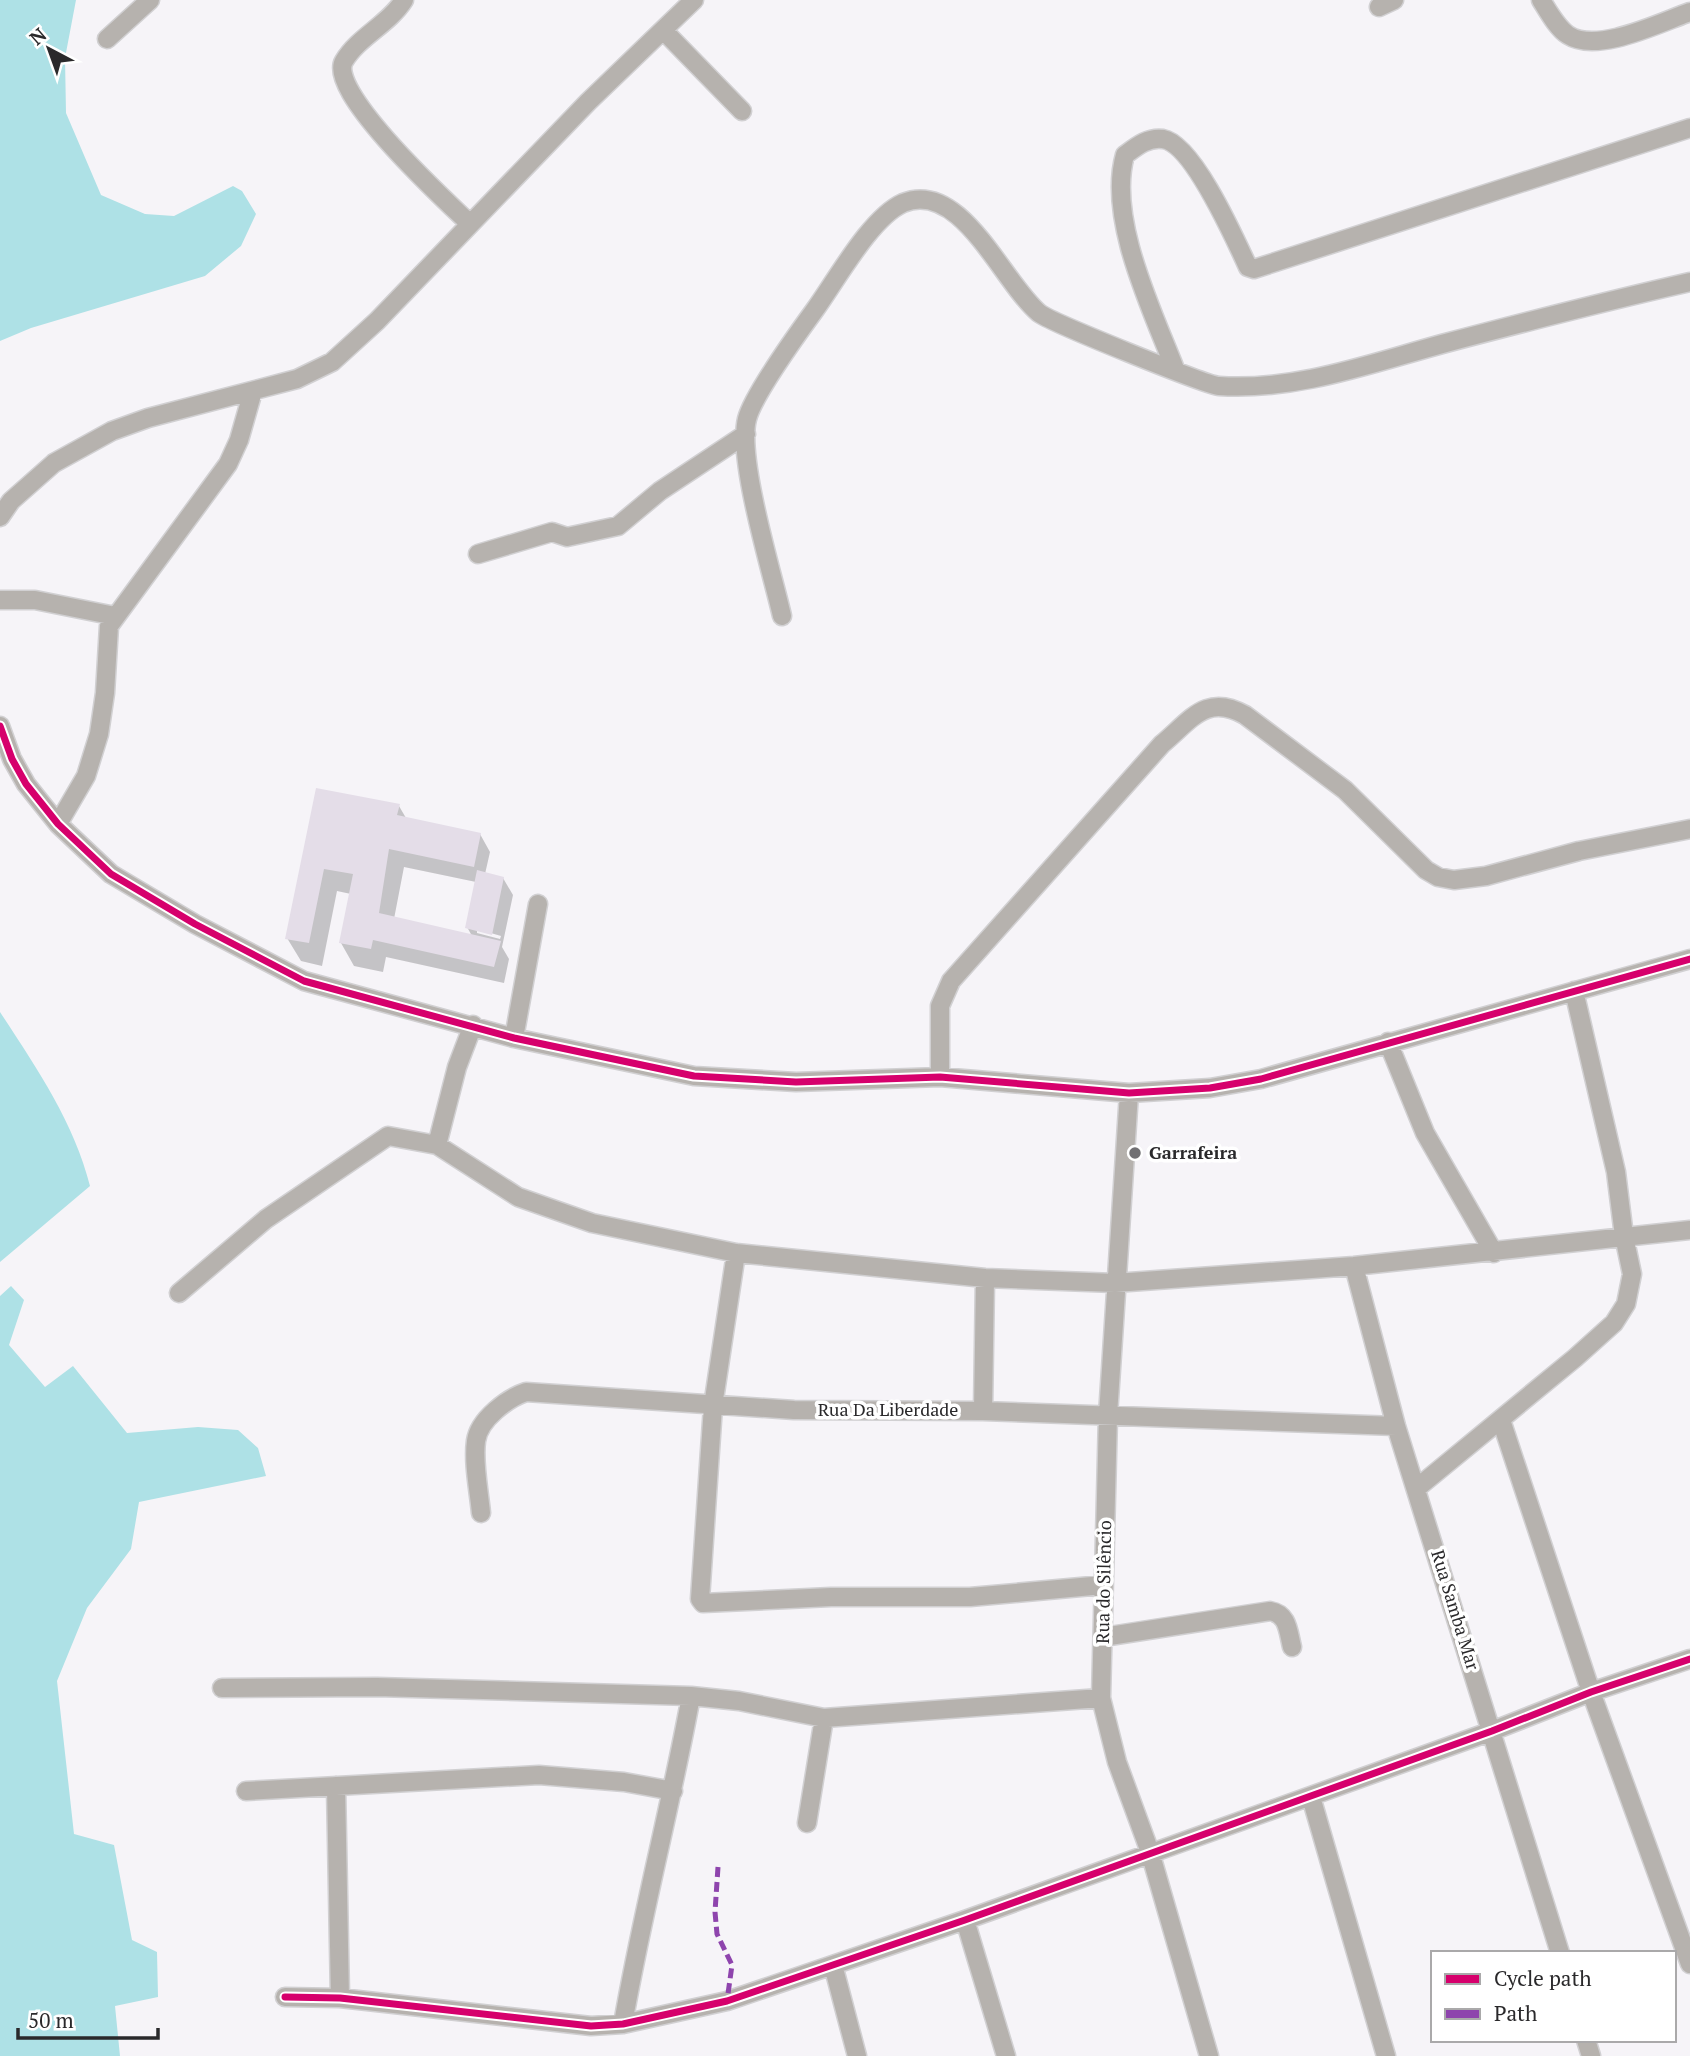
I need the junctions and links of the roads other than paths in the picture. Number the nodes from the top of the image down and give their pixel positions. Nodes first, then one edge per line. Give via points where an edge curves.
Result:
1 (150, 0) edge
2 (404, 0) edge
3 (694, 0) edge
4 (1541, 0) edge
5 (1690, 12) edge
6 (664, 32) junction
7 (107, 38) dead end
8 (742, 111) dead end
9 (1690, 128) edge
10 (469, 223) junction
11 (1690, 282) edge
12 (1175, 369) junction
13 (253, 391) junction
14 (746, 434) junction
15 (0, 517) edge
16 (478, 554) dead end
17 (0, 600) edge
18 (115, 616) junction
19 (782, 616) dead end
20 (0, 726) edge
21 (58, 824) junction
22 (1690, 829) edge
23 (538, 904) dead end
24 (1690, 959) edge
25 (1574, 991) junction
26 (474, 1025) junction
27 (514, 1038) junction
28 (1388, 1042) junction
29 (940, 1077) junction
30 (1129, 1093) junction
31 (437, 1145) junction
32 (1690, 1230) edge
33 (1624, 1236) junction
34 (1494, 1252) junction
35 (736, 1253) junction
36 (1354, 1266) junction
37 (985, 1278) junction
38 (1115, 1283) junction
39 (179, 1293) dead end
40 (713, 1406) junction
41 (983, 1411) junction
42 (1108, 1415) junction
43 (1501, 1420) junction
44 (1396, 1426) junction
45 (1417, 1488) junction
46 (481, 1513) dead end
47 (1103, 1585) junction
48 (1103, 1637) junction
49 (1292, 1647) dead end
50 (1690, 1659) edge
51 (222, 1688) dead end
52 (1591, 1692) junction
53 (691, 1696) junction
54 (1101, 1698) junction
55 (824, 1718) junction
56 (1492, 1731) junction
57 (336, 1786) junction
58 (246, 1791) dead end
59 (673, 1791) junction
60 (1311, 1797) junction
61 (807, 1823) dead end
62 (1150, 1852) junction
63 (965, 1920) junction
64 (1559, 1951) edge
65 (1690, 1964) edge
66 (833, 1965) junction
67 (285, 1997) dead end
68 (340, 1998) junction
69 (624, 2024) junction
70 (857, 2056) edge
71 (1006, 2056) edge
72 (1209, 2056) edge
73 (1386, 2056) edge

1 - 7 street
2 - 10 street via 344,60 342,76 377,131
3 - 6 street
4 - 5 street via 1566,35 1582,41 1600,42
6 - 8 street
6 - 10 street
9 - 12 street via 1254,268 1248,267 1185,152 1166,139 1139,144 1125,155 1119,196 1138,267
10 - 13 street via 332,362 298,379
11 - 12 street via 1297,383 1216,386
12 - 14 street via 1042,316 948,205 929,199 906,202 887,213 795,338 747,416
13 - 15 street via 148,418 82,445 31,482
13 - 18 street via 228,464
14 - 16 street via 660,491 618,526 567,537 552,532
14 - 19 street via 750,478
17 - 18 street via 35,600
18 - 21 street via 106,640 99,734 86,776
20 - 21 street via 26,784
21 - 26 street via 111,874 304,981
22 - 29 street via 1486,876 1438,877 1345,790 1245,715 1218,705 1202,711 1162,744 951,981 940,1006
23 - 27 street
24 - 25 street
25 - 28 street
25 - 33 street via 1616,1172
26 - 27 street
26 - 31 street via 457,1067
27 - 29 street via 694,1076 796,1082
28 - 30 street via 1261,1080
28 - 34 street via 1425,1133
29 - 30 street
30 - 38 street, Rua do Silêncio
31 - 35 street via 538,1205 592,1223
31 - 39 street via 388,1136 266,1219
32 - 33 street
33 - 34 street
33 - 43 street via 1631,1289 1614,1322
34 - 36 street
35 - 37 street
35 - 40 street
36 - 38 street
36 - 44 street, Rua Samba Mar
37 - 38 street
37 - 41 street
38 - 42 street, Rua do Silêncio
40 - 41 street, Rua Da Liberdade
40 - 46 street, Rua Da Liberdade via 540,1392 516,1395 493,1415 476,1439
40 - 47 street via 703,1603 970,1597
41 - 42 street, Rua Da Liberdade
42 - 44 street, Rua Da Liberdade
42 - 47 street, Rua do Silêncio
43 - 45 street
43 - 52 street
44 - 45 street, Rua Samba Mar
45 - 56 street, Rua Samba Mar
47 - 48 street, Rua do Silêncio
48 - 49 street via 1270,1611 1284,1618
48 - 54 street, Rua do Silêncio
50 - 52 street
51 - 53 street via 377,1687
52 - 56 street
52 - 65 street
53 - 55 street
53 - 59 street
54 - 55 street
54 - 62 street, Rua do Silêncio via 1117,1762
55 - 61 street
56 - 60 street
56 - 64 street, Rua Samba Mar
57 - 58 street
57 - 59 street via 539,1775
57 - 68 street
59 - 69 street via 643,1912
60 - 62 street
60 - 73 street
62 - 63 street
62 - 72 street, Rua do Silêncio
63 - 66 street
63 - 71 street
66 - 69 street via 727,2001
66 - 70 street
67 - 68 street
68 - 69 street via 591,2026

